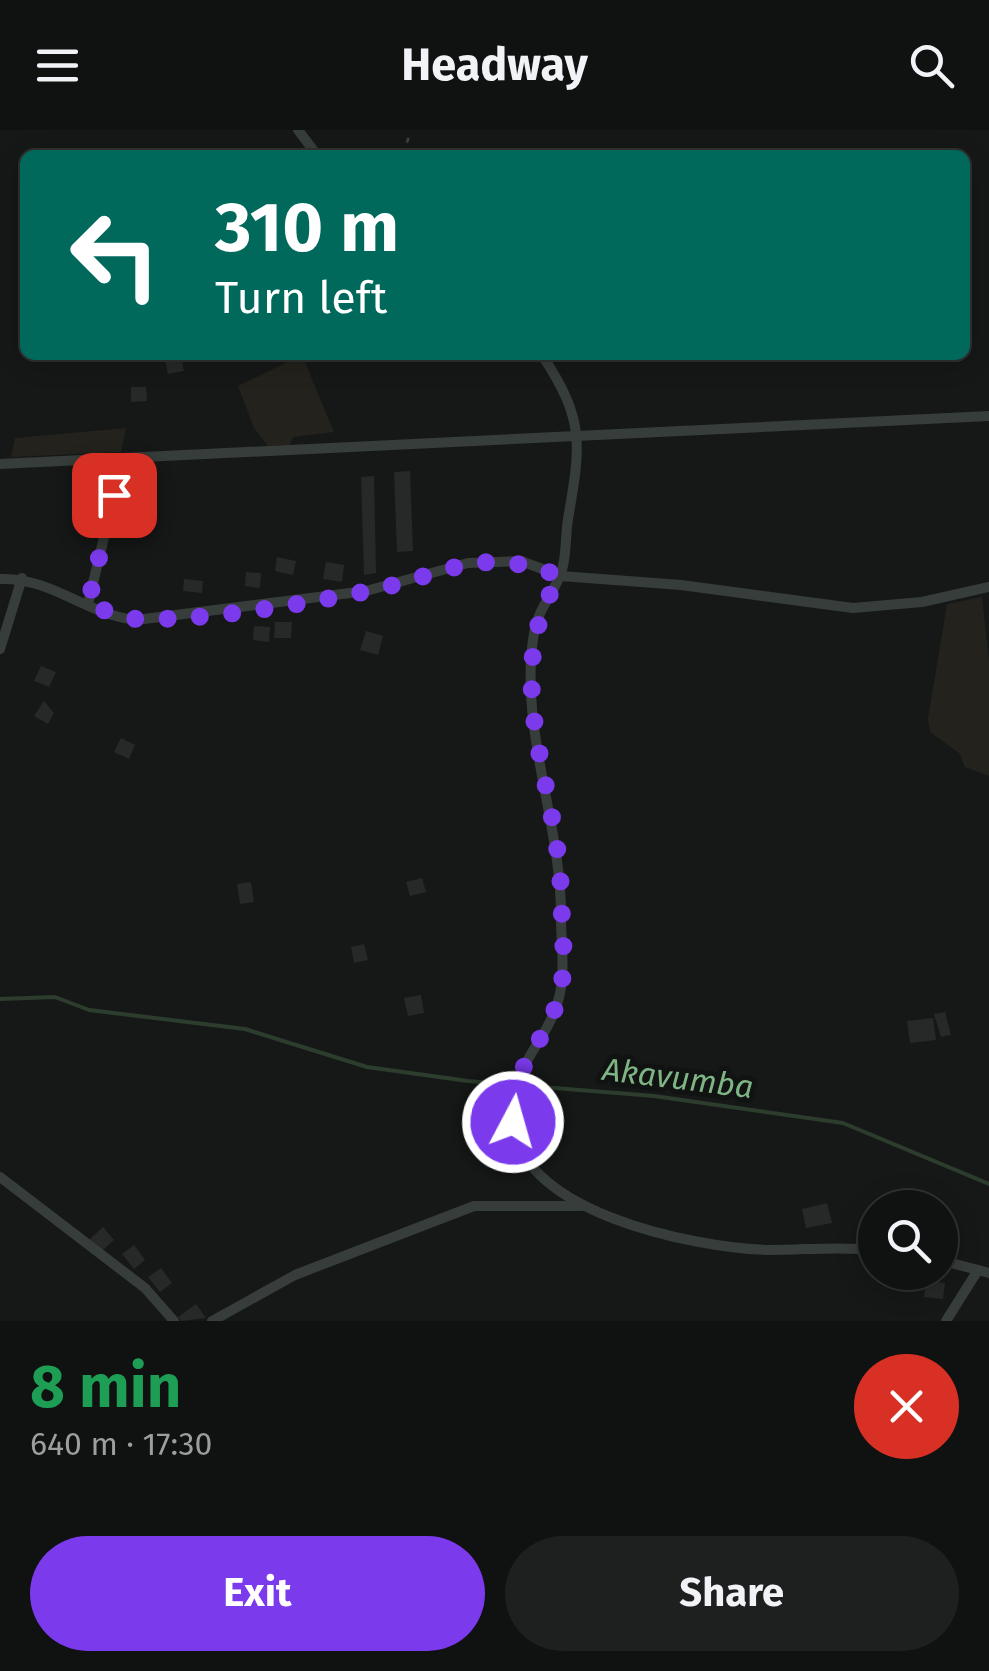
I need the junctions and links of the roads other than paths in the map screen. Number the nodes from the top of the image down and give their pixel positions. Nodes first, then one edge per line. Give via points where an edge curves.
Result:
1 (298, 130) edge
2 (313, 150) edge
3 (545, 360) edge
4 (989, 416) edge
5 (580, 439) junction
6 (123, 458) junction
7 (0, 464) edge
8 (560, 576) junction
9 (22, 578) junction
10 (0, 580) edge
11 (989, 586) edge
12 (88, 604) junction
13 (0, 649) edge
14 (0, 1176) edge
15 (584, 1206) junction
16 (858, 1250) edge
17 (958, 1265) edge
18 (984, 1272) edge
19 (174, 1321) edge
20 (212, 1321) edge
21 (946, 1321) edge

1 - 2 street
3 - 5 street via 571,402
4 - 5 street
5 - 6 street
5 - 8 street
6 - 7 street
6 - 12 street
8 - 11 street via 853,608 922,602
8 - 12 street via 521,560 468,563 366,591 136,620
8 - 15 street via 541,607 532,669 539,759 562,892 561,991 520,1068 512,1114 529,1168
9 - 10 street
9 - 12 street
9 - 13 street
14 - 19 street via 145,1288
15 - 16 street via 660,1232 736,1246
15 - 20 street via 474,1206 295,1275
17 - 18 street
18 - 21 street

